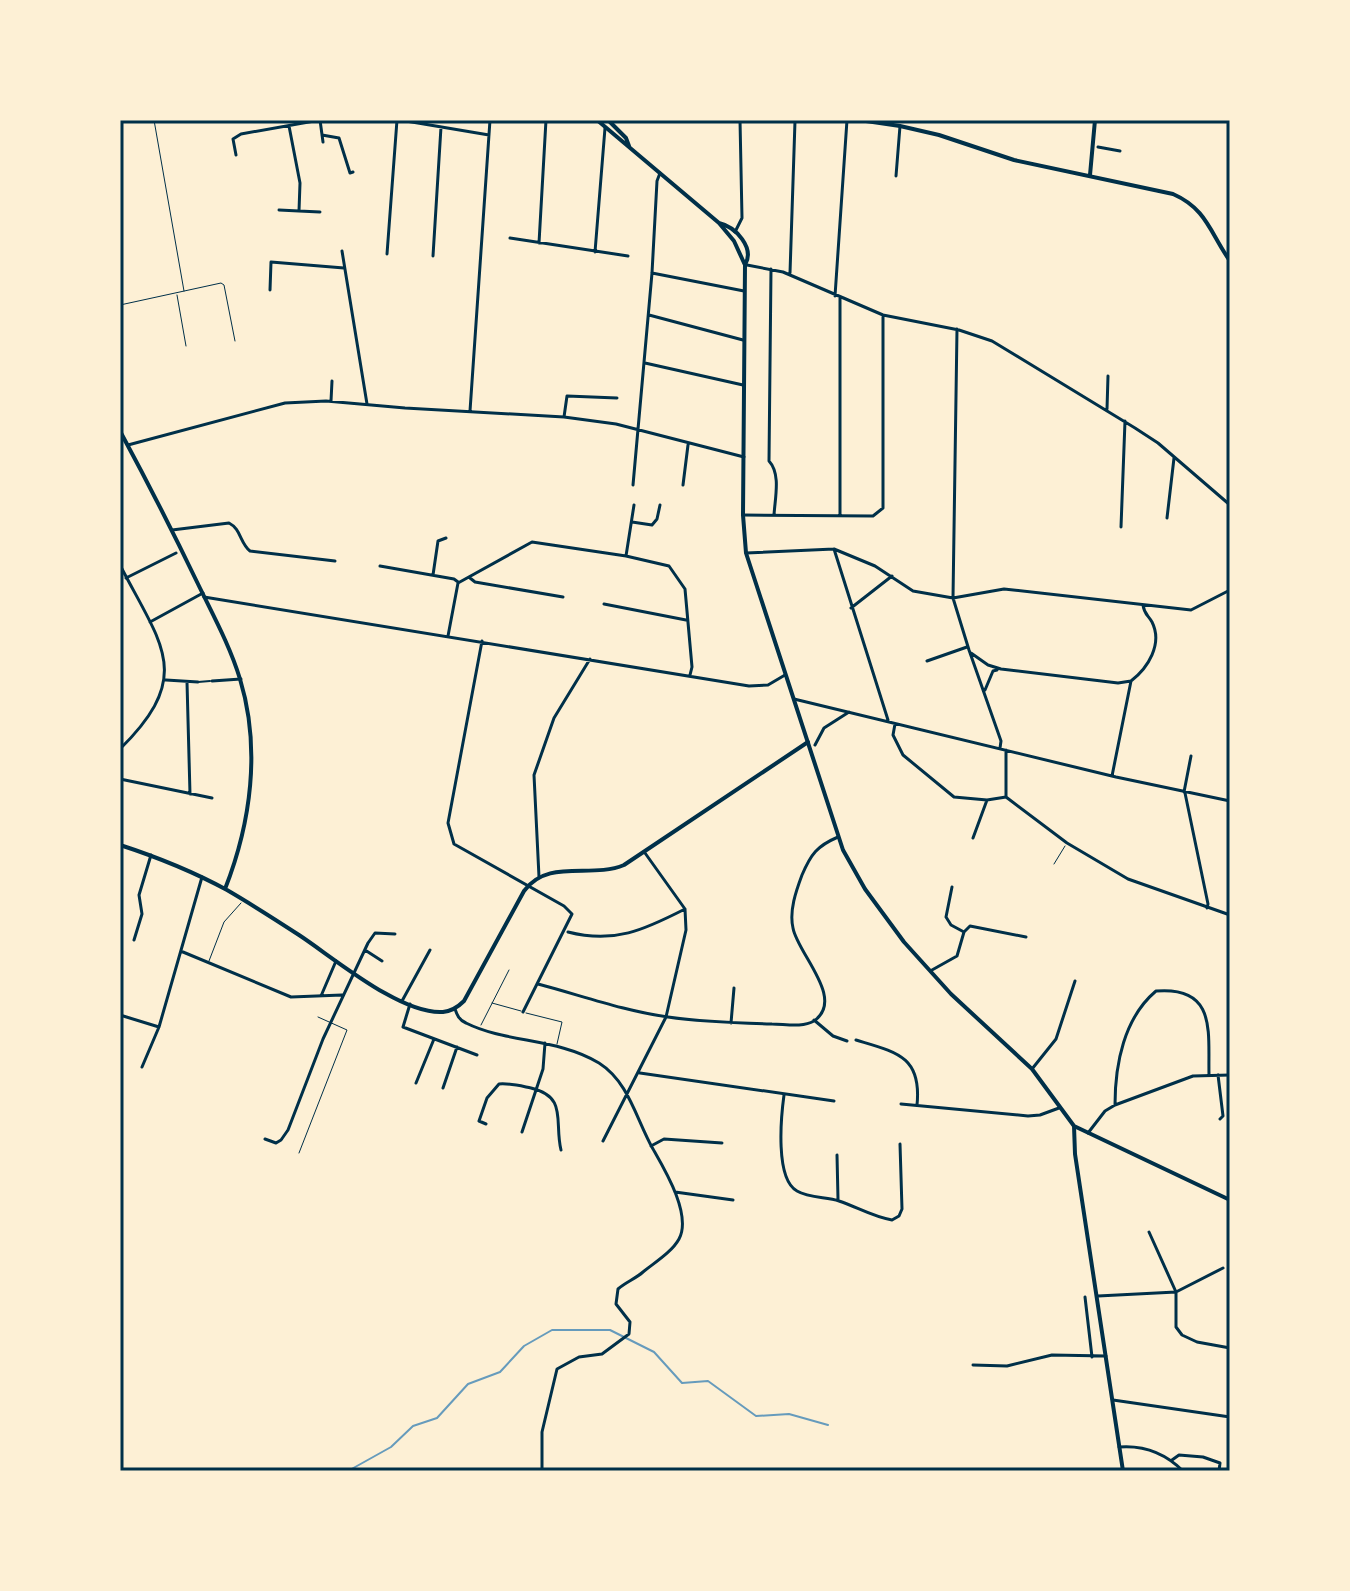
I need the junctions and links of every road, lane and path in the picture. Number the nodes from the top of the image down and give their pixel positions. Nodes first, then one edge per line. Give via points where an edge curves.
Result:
1 (154, 120) edge
2 (320, 120) edge
3 (398, 120) edge
4 (490, 120) edge
5 (546, 120) edge
6 (598, 120) edge
7 (607, 120) edge
8 (740, 120) edge
9 (747, 120) edge
10 (847, 120) edge
11 (1095, 120) edge
12 (795, 121) edge
13 (806, 121) edge
14 (289, 126) junction
15 (900, 126) junction
16 (441, 127) junction
17 (605, 127) junction
18 (322, 135) junction
19 (489, 135) junction
20 (323, 142) dead end
21 (629, 146) junction
22 (1098, 147) dead end
23 (1120, 151) dead end
24 (236, 155) dead end
25 (353, 172) dead end
26 (660, 173) junction
27 (1090, 175) junction
28 (896, 176) dead end
29 (279, 210) dead end
30 (299, 211) junction
31 (320, 212) dead end
32 (719, 223) junction
33 (735, 232) junction
34 (727, 233) junction
35 (510, 238) dead end
36 (539, 243) junction
37 (342, 251) dead end
38 (595, 252) junction
39 (387, 254) dead end
40 (433, 256) dead end
41 (628, 256) dead end
42 (1230, 261) edge
43 (745, 265) junction
44 (344, 268) junction
45 (771, 268) junction
46 (652, 273) junction
47 (789, 275) junction
48 (270, 290) dead end
49 (184, 291) junction
50 (744, 291) junction
51 (176, 292) junction
52 (837, 297) junction
53 (120, 305) edge
54 (649, 315) junction
55 (883, 315) junction
56 (957, 329) junction
57 (743, 340) junction
58 (235, 341) dead end
59 (186, 346) dead end
60 (644, 363) junction
61 (1108, 376) dead end
62 (332, 381) dead end
63 (743, 385) junction
64 (617, 398) dead end
65 (331, 401) junction
66 (367, 404) junction
67 (1106, 410) junction
68 (470, 411) junction
69 (564, 417) junction
70 (1125, 421) junction
71 (120, 431) edge
72 (638, 431) junction
73 (688, 444) junction
74 (128, 445) junction
75 (744, 457) junction
76 (1174, 457) junction
77 (633, 485) dead end
78 (683, 485) dead end
79 (634, 505) dead end
80 (660, 505) dead end
81 (1230, 505) edge
82 (743, 515) junction
83 (774, 515) junction
84 (840, 516) junction
85 (1167, 518) dead end
86 (632, 522) junction
87 (1121, 527) dead end
88 (172, 530) junction
89 (446, 538) dead end
90 (834, 549) junction
91 (176, 553) dead end
92 (746, 553) junction
93 (626, 556) junction
94 (335, 561) dead end
95 (120, 565) edge
96 (380, 566) dead end
97 (433, 575) junction
98 (892, 576) junction
99 (126, 578) junction
100 (470, 578) junction
101 (458, 583) junction
102 (1230, 590) edge
103 (204, 595) junction
104 (563, 597) dead end
105 (953, 598) junction
106 (604, 604) dead end
107 (1143, 605) junction
108 (851, 608) junction
109 (687, 620) junction
110 (149, 622) junction
111 (448, 636) junction
112 (482, 641) junction
113 (968, 649) junction
114 (591, 658) junction
115 (927, 661) dead end
116 (1001, 669) junction
117 (785, 675) junction
118 (690, 676) junction
119 (241, 679) junction
120 (165, 680) junction
121 (212, 681) joint
122 (1131, 681) junction
123 (187, 682) junction
124 (198, 682) joint
125 (985, 692) junction
126 (793, 699) junction
127 (849, 712) junction
128 (888, 722) junction
129 (896, 723) junction
130 (808, 742) junction
131 (815, 745) dead end
132 (1000, 748) junction
133 (120, 749) edge
134 (1006, 750) junction
135 (1191, 756) dead end
136 (1112, 776) junction
137 (120, 779) edge
138 (1184, 792) junction
139 (190, 794) junction
140 (1006, 797) junction
141 (212, 798) dead end
142 (987, 800) junction
143 (1230, 801) edge
144 (838, 837) junction
145 (973, 838) dead end
146 (1067, 843) junction
147 (120, 845) edge
148 (645, 853) junction
149 (151, 855) junction
150 (1054, 864) dead end
151 (202, 877) junction
152 (539, 877) junction
153 (528, 886) junction
154 (952, 887) dead end
155 (225, 889) junction
156 (243, 900) junction
157 (1207, 908) junction
158 (685, 909) junction
159 (1230, 915) edge
160 (566, 932) junction
161 (964, 932) junction
162 (395, 934) dead end
163 (1026, 937) dead end
164 (134, 940) dead end
165 (365, 950) junction
166 (430, 950) dead end
167 (183, 952) junction
168 (336, 961) junction
169 (382, 961) dead end
170 (208, 963) junction
171 (509, 970) dead end
172 (930, 971) junction
173 (352, 972) junction
174 (1075, 981) dead end
175 (538, 984) junction
176 (734, 988) dead end
177 (342, 995) junction
178 (321, 996) junction
179 (402, 1001) junction
180 (492, 1003) junction
181 (410, 1004) junction
182 (455, 1009) junction
183 (523, 1012) junction
184 (120, 1015) edge
185 (318, 1017) dead end
186 (666, 1017) junction
187 (814, 1020) junction
188 (731, 1023) junction
189 (330, 1024) junction
190 (159, 1027) junction
191 (480, 1027) junction
192 (434, 1039) junction
193 (856, 1040) dead end
194 (847, 1041) dead end
195 (545, 1043) junction
196 (556, 1046) junction
197 (457, 1047) junction
198 (477, 1055) dead end
199 (142, 1067) dead end
200 (1032, 1069) junction
201 (639, 1072) junction
202 (1209, 1075) junction
203 (1218, 1075) junction
204 (1230, 1075) edge
205 (416, 1083) dead end
206 (443, 1088) dead end
207 (536, 1089) junction
208 (628, 1094) junction
209 (784, 1095) junction
210 (834, 1101) dead end
211 (901, 1104) dead end
212 (917, 1105) junction
213 (1115, 1105) junction
214 (1059, 1108) junction
215 (1220, 1119) dead end
216 (486, 1124) dead end
217 (1074, 1126) junction
218 (522, 1132) dead end
219 (1088, 1133) junction
220 (265, 1139) dead end
221 (603, 1141) dead end
222 (722, 1143) dead end
223 (900, 1144) dead end
224 (651, 1146) junction
225 (561, 1150) dead end
226 (299, 1153) dead end
227 (837, 1155) dead end
228 (675, 1192) junction
229 (733, 1200) dead end
230 (1230, 1200) edge
231 (838, 1201) junction
232 (1149, 1232) dead end
233 (1223, 1268) dead end
234 (1176, 1292) junction
235 (1098, 1296) junction
236 (1085, 1297) dead end
237 (1230, 1348) edge
238 (1106, 1356) junction
239 (1092, 1357) junction
240 (973, 1365) dead end
241 (1113, 1400) junction
242 (1230, 1417) edge
243 (1119, 1447) junction
244 (1172, 1460) junction
245 (542, 1471) edge
246 (1123, 1471) edge
247 (1183, 1471) edge
248 (1219, 1471) edge

1 - 49 lane
2 - 14 street
2 - 18 street
3 - 16 street
3 - 39 street
4 - 19 street
5 - 36 street
6 - 7 street
6 - 17 street
7 - 21 street
8 - 33 street via 742,218
9 - 12 street
10 - 13 street
10 - 15 street
10 - 52 street
11 - 27 street
12 - 13 street
12 - 47 street
14 - 24 street via 241,134 233,139
14 - 30 street via 300,183
15 - 27 street via 1014,160
15 - 28 street
16 - 19 street
16 - 40 street
17 - 21 street
17 - 38 street
18 - 20 street
18 - 25 street via 339,138
19 - 68 street
21 - 26 street
22 - 23 street
26 - 32 street
26 - 46 street
27 - 42 street via 1186,199 1205,217
29 - 30 street
30 - 31 street
32 - 33 street
32 - 34 street
33 - 34 street
33 - 43 street via 748,250
34 - 43 street
35 - 36 street
36 - 38 street
37 - 44 street
38 - 41 street
43 - 45 street
43 - 50 street
44 - 48 street via 271,262
44 - 66 street
45 - 47 street
45 - 83 street via 769,461 776,476
46 - 50 street
46 - 54 street
47 - 52 street
49 - 51 lane
49 - 58 lane via 224,285
50 - 57 street
51 - 53 lane
51 - 59 lane
52 - 55 street
52 - 84 street
54 - 57 street
54 - 60 street
55 - 56 street
55 - 84 street via 883,508 873,516
56 - 67 street via 992,341
56 - 105 street
57 - 63 street
60 - 63 street
60 - 72 street
61 - 67 street
62 - 65 street
63 - 75 street
64 - 69 street via 567,396
65 - 66 street
65 - 74 street via 285,403
66 - 68 street
67 - 70 street
68 - 69 street
69 - 72 street
70 - 76 street
70 - 87 street
71 - 74 street
72 - 73 street
72 - 77 street
73 - 75 street
73 - 78 street
74 - 88 street
75 - 82 street
76 - 81 street
76 - 85 street
79 - 86 street
80 - 86 street via 652,525
82 - 83 street
82 - 92 street
83 - 84 street
86 - 93 street
88 - 94 street via 229,523 250,551
88 - 103 street
89 - 97 street via 438,541
90 - 92 street
90 - 98 street
90 - 108 street
91 - 99 street
92 - 117 street
93 - 100 street via 532,542
93 - 109 street via 669,566 685,589
95 - 99 street
96 - 97 street
97 - 101 street
98 - 105 street via 913,591
98 - 108 street
99 - 110 street
100 - 101 street
100 - 104 street
101 - 111 street
102 - 107 street via 1191,610
103 - 110 street
103 - 111 street
103 - 119 street
105 - 107 street via 1004,589
105 - 113 street
106 - 109 street
107 - 122 street via 1153,623 1153,655
108 - 128 street
109 - 118 street
110 - 120 street via 160,646
111 - 112 street
112 - 114 street
112 - 153 street via 448,823 454,844
113 - 115 street
113 - 116 street
113 - 125 street
114 - 118 street
114 - 152 street via 554,718 534,775
116 - 122 street
116 - 125 street via 993,671
117 - 118 street via 768,685 749,686
117 - 126 street
119 - 121 street
119 - 155 street via 252,755 251,793
120 - 123 street
120 - 133 street via 158,704
121 - 124 street
122 - 136 street
123 - 124 street
123 - 139 street
125 - 132 street
126 - 127 street
126 - 130 street
127 - 128 street
127 - 131 street via 824,728
128 - 129 street
129 - 132 street
129 - 142 street via 896,744 913,766 954,797
130 - 144 street
130 - 148 street
132 - 134 street
134 - 136 street
134 - 140 street
135 - 138 street
136 - 138 street
137 - 139 street
138 - 143 street
138 - 157 street
139 - 141 street
140 - 142 street
140 - 146 street
142 - 145 street
144 - 172 street via 865,889
144 - 187 street via 813,851 793,908 792,927 824,989 822,1011
146 - 150 lane
146 - 157 street via 1128,879
147 - 149 street
148 - 152 street via 608,870 556,871
148 - 158 street
149 - 151 street
149 - 164 street
151 - 155 street
151 - 167 street
152 - 153 street
153 - 160 street via 572,914
153 - 182 street
154 - 161 street via 946,917
155 - 156 street
156 - 168 street
156 - 170 lane via 224,922
157 - 159 street
158 - 160 street via 645,930 617,936 591,938
158 - 186 street via 686,930
160 - 175 street
161 - 163 street via 970,926
161 - 172 street via 957,956
162 - 165 street via 375,933
165 - 169 street
165 - 173 street
166 - 179 street
167 - 170 street
167 - 190 street
168 - 173 street
168 - 178 street
170 - 178 street via 291,997
171 - 180 lane
172 - 200 street
173 - 177 street
173 - 179 street
174 - 200 street via 1056,1039
175 - 183 street
175 - 186 street
176 - 188 street
177 - 178 street
177 - 189 street
179 - 181 street
180 - 183 lane
180 - 191 lane
181 - 182 street via 433,1011
181 - 192 street via 403,1027
182 - 191 street via 458,1018
183 - 196 lane via 562,1022
184 - 190 street
185 - 189 lane
186 - 188 street
186 - 201 street
187 - 188 street via 802,1025
187 - 194 street
189 - 220 street via 288,1130 276,1143
189 - 226 lane via 347,1030
190 - 199 street
191 - 195 street
192 - 197 street
192 - 205 street
193 - 212 street via 893,1051 913,1067
195 - 196 street
195 - 207 street
196 - 208 street via 599,1063
197 - 198 street
197 - 206 street
200 - 214 street
201 - 208 street
201 - 209 street
202 - 203 street
202 - 213 street
202 - 213 street via 1203,1006 1179,991 1156,991 1145,1000 1127,1034
203 - 204 street
203 - 215 street
207 - 216 street via 495,1086 479,1121
207 - 218 street
207 - 225 street via 555,1101
208 - 221 street
208 - 224 street
209 - 210 street
209 - 231 street via 781,1132 789,1185
211 - 212 street
212 - 214 street via 1028,1116
213 - 219 street
214 - 217 street
217 - 219 street
217 - 235 street
219 - 230 street
222 - 224 street via 664,1139
223 - 231 street via 899,1216 892,1220
224 - 228 street
227 - 231 street
228 - 229 street
228 - 245 street via 682,1214 680,1238 618,1289 616,1304 630,1322 629,1334 602,1354 579,1357 557,1369 542,1432
232 - 234 street
233 - 234 street
234 - 235 street
234 - 237 street via 1176,1327 1182,1335
235 - 238 street
236 - 239 street
238 - 239 street
238 - 241 street
239 - 240 street via 1049,1355 1007,1366
241 - 242 street
241 - 243 street
243 - 244 street via 1143,1448
243 - 246 street
244 - 247 street
244 - 248 street via 1179,1455 1203,1457 1220,1463

